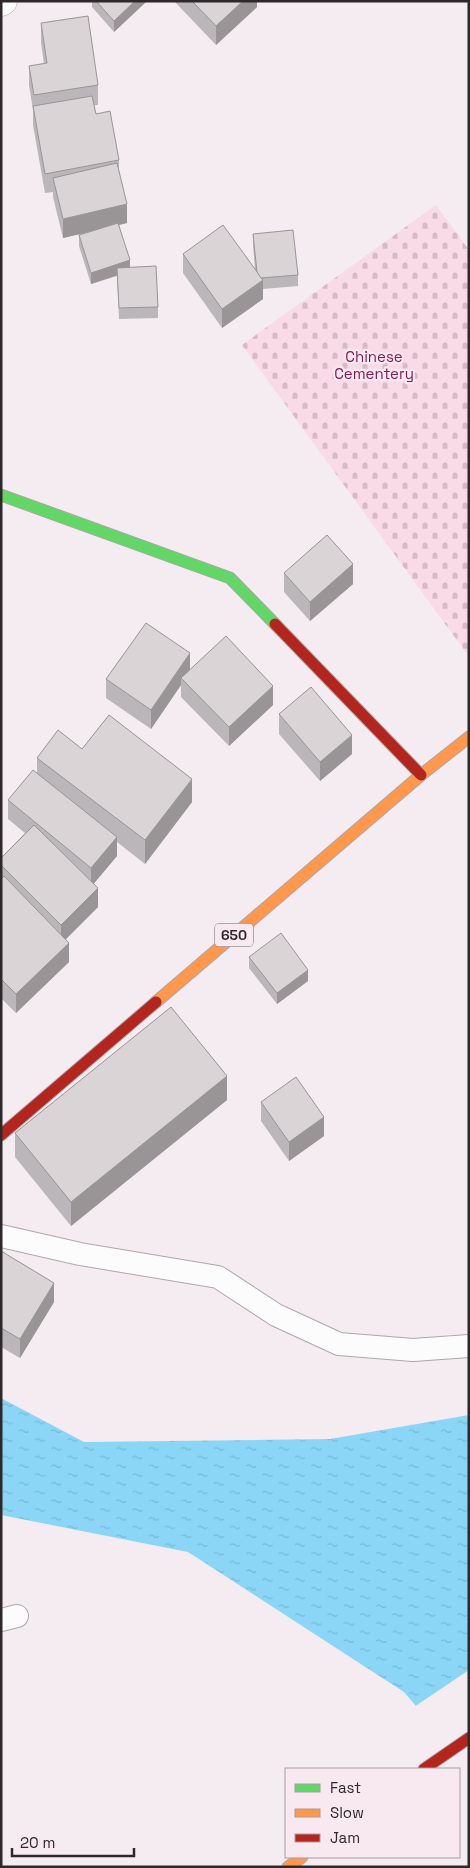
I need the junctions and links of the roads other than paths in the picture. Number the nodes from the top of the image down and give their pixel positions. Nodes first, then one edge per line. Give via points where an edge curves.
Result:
1 (1, 495) edge
2 (469, 737) edge
3 (421, 775) junction
4 (1, 1135) edge
5 (1, 1236) edge
6 (469, 1346) edge
7 (469, 1738) edge
8 (425, 1768) edge
9 (301, 1858) edge
10 (288, 1867) edge

1 - 3 main road via 230,578
2 - 3 main road, 650
3 - 4 main road, 650
5 - 6 lane via 80,1254 218,1277 276,1315 339,1344 413,1350
7 - 8 main road
9 - 10 main road

